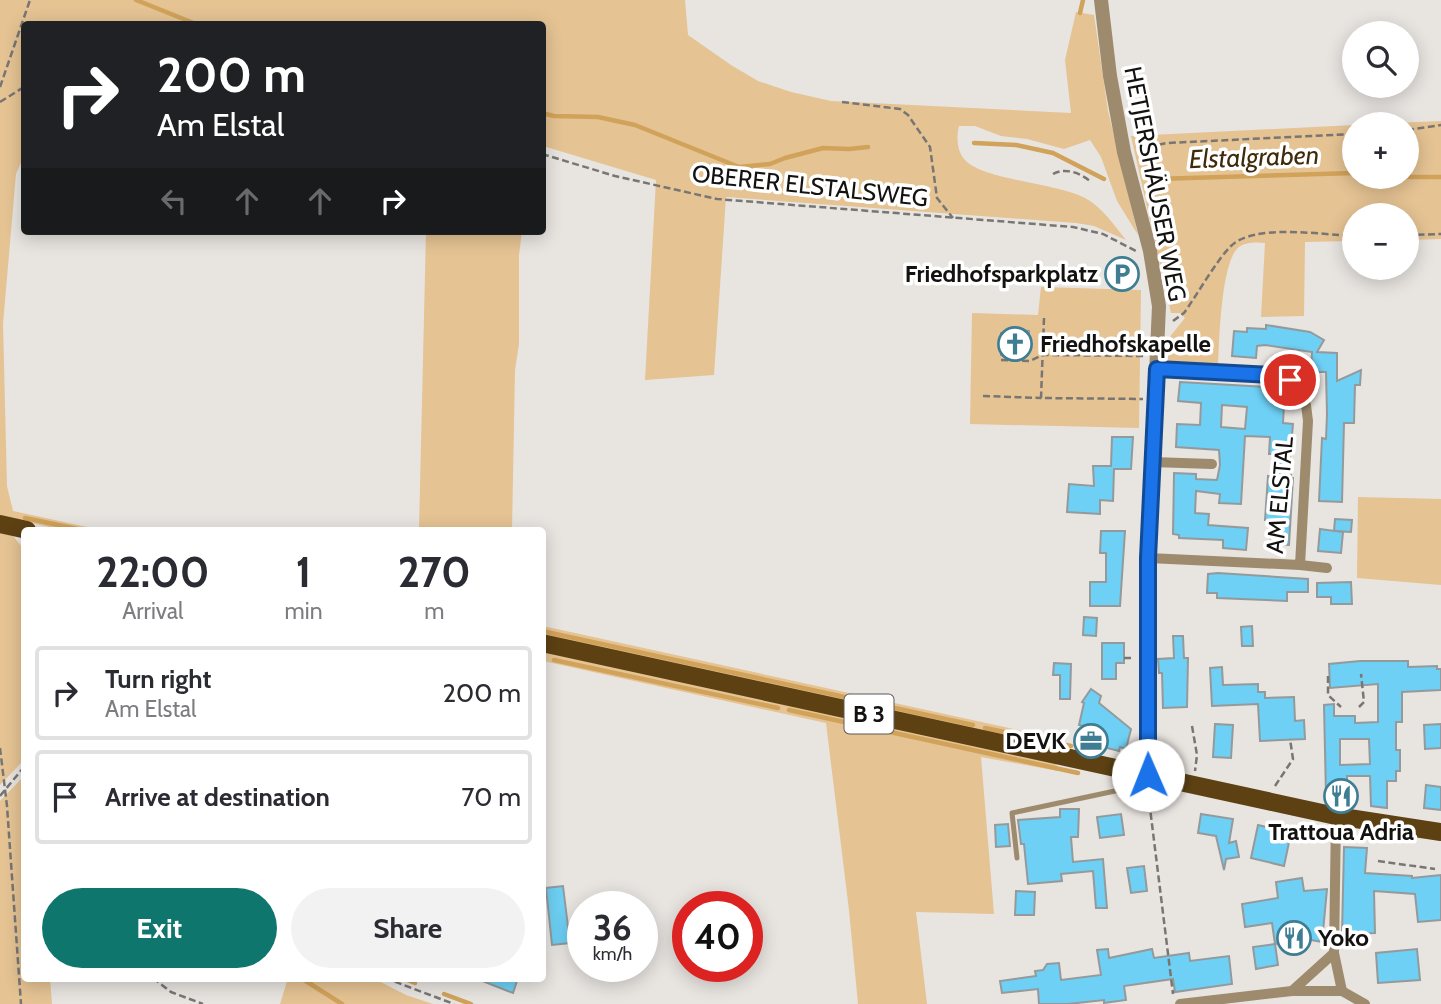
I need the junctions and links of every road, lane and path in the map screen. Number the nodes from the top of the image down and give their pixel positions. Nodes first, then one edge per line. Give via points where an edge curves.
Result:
1 (30, 0) edge
2 (1101, 0) edge
3 (23, 21) edge
4 (21, 26) edge
5 (0, 87) edge
6 (21, 89) edge
7 (0, 102) edge
8 (842, 102) dead end
9 (1441, 125) edge
10 (1419, 128) edge
11 (1342, 135) edge
12 (1139, 149) dead end
13 (546, 154) edge
14 (1053, 174) dead end
15 (1090, 181) dead end
16 (953, 218) junction
17 (1441, 234) edge
18 (1419, 235) edge
19 (1342, 236) edge
20 (1139, 253) dead end
21 (1044, 318) dead end
22 (1159, 331) junction
23 (1042, 355) junction
24 (1001, 360) dead end
25 (1157, 363) junction
26 (983, 396) dead end
27 (1041, 398) junction
28 (1155, 399) junction
29 (1152, 462) junction
30 (1212, 464) dead end
31 (0, 524) edge
32 (21, 529) edge
33 (1148, 558) junction
34 (1300, 565) junction
35 (1327, 568) dead end
36 (546, 644) edge
37 (1361, 674) dead end
38 (1328, 676) dead end
39 (1341, 707) dead end
40 (1359, 707) dead end
41 (1192, 726) dead end
42 (1290, 739) dead end
43 (0, 748) edge
44 (21, 771) edge
45 (1148, 775) junction
46 (1195, 775) dead end
47 (1272, 792) dead end
48 (5, 793) junction
49 (0, 796) edge
50 (1336, 816) junction
51 (1441, 832) edge
52 (1017, 858) dead end
53 (1378, 862) dead end
54 (1435, 869) dead end
55 (1334, 953) junction
56 (158, 982) edge
57 (395, 982) edge
58 (1292, 991) junction
59 (1342, 991) junction
60 (21, 1004) edge
61 (203, 1004) edge
62 (454, 1004) edge
63 (1177, 1004) edge
64 (1364, 1004) edge

1 - 3 path
2 - 22 street, HETJERSHÄUSER WEG via 1124,152 1157,286
4 - 5 path
6 - 7 path
8 - 16 path via 900,109 908,115 930,147 937,198
9 - 10 path
11 - 12 path via 1167,143
13 - 16 path, OBERER ELSTALSWEG via 615,176 717,199
14 - 15 path via 1068,171
16 - 20 path, OBERER ELSTALSWEG via 1073,227 1103,234
17 - 18 path
19 - 22 path via 1273,233 1245,237 1231,245 1184,313
21 - 23 path
22 - 25 street, HETJERSHÄUSER WEG
23 - 24 path via 1030,361
23 - 25 path
23 - 27 path
25 - 28 street, HETJERSHÄUSER WEG
25 - 34 street, AM ELSTAL via 1272,375 1290,380 1304,395 1308,421
26 - 27 path
27 - 28 path
28 - 29 street, HETJERSHÄUSER WEG
29 - 30 street
29 - 33 street, HETJERSHÄUSER WEG
31 - 32 main road
33 - 34 street, AM ELSTAL
33 - 45 street, HETJERSHÄUSER WEG
34 - 35 street
36 - 45 main road, B 3
37 - 40 path via 1364,702
38 - 39 path via 1328,695
41 - 46 path
42 - 47 path via 1293,759
43 - 48 path
44 - 48 path
45 - 50 main road, B 3
45 - 52 lane via 1129,788 1012,813
45 - 63 path via 1148,806
48 - 49 path
48 - 60 path
50 - 51 main road, B 3
50 - 55 street
53 - 54 path
55 - 58 street
55 - 59 street
56 - 61 path
57 - 62 path
58 - 59 street
58 - 63 street
59 - 64 street

